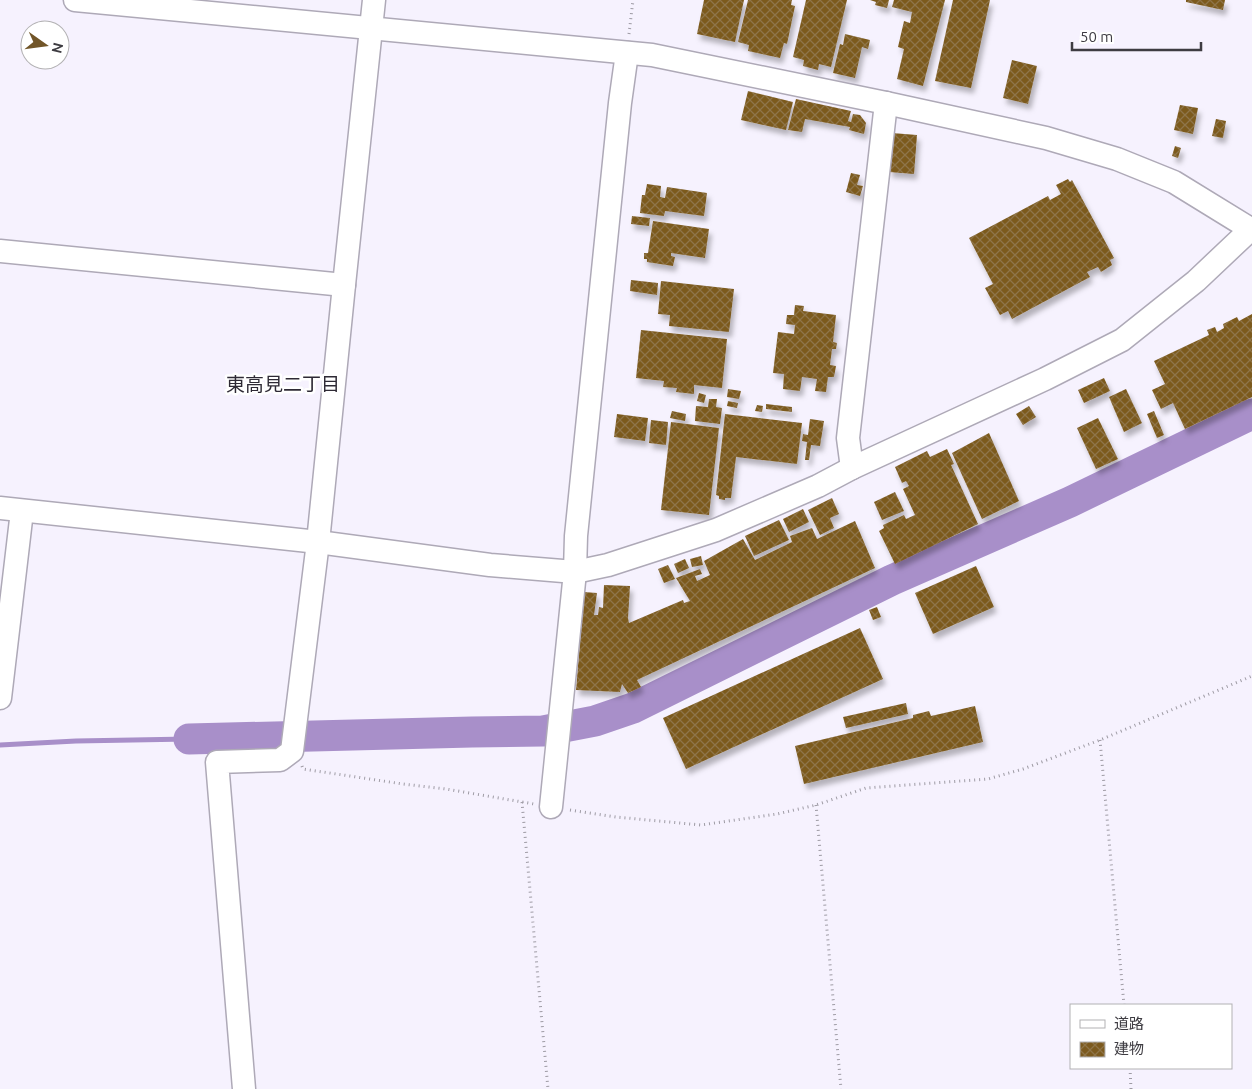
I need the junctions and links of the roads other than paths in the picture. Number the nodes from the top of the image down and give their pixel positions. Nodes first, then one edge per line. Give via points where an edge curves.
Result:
1 (75, 0) edge
2 (374, 0) edge
3 (372, 28) junction
4 (627, 53) junction
5 (886, 103) junction
6 (1252, 229) edge
7 (0, 251) edge
8 (344, 285) junction
9 (852, 468) junction
10 (11, 509) edge
11 (318, 542) junction
12 (575, 572) junction
13 (0, 698) edge
14 (551, 807) road end
15 (244, 1089) edge

1 - 3 street
2 - 3 street
3 - 4 street
3 - 8 street
4 - 5 street via 652,55
4 - 12 street via 576,536
5 - 6 street via 1046,138 1117,160 1174,182
5 - 9 street via 848,438
6 - 9 street via 1196,281 1122,340
7 - 8 street
8 - 11 street
9 - 12 street via 716,530 608,565
10 - 11 street
10 - 13 street
11 - 12 street via 490,565
11 - 15 street via 292,751 280,760 216,762
12 - 14 street

